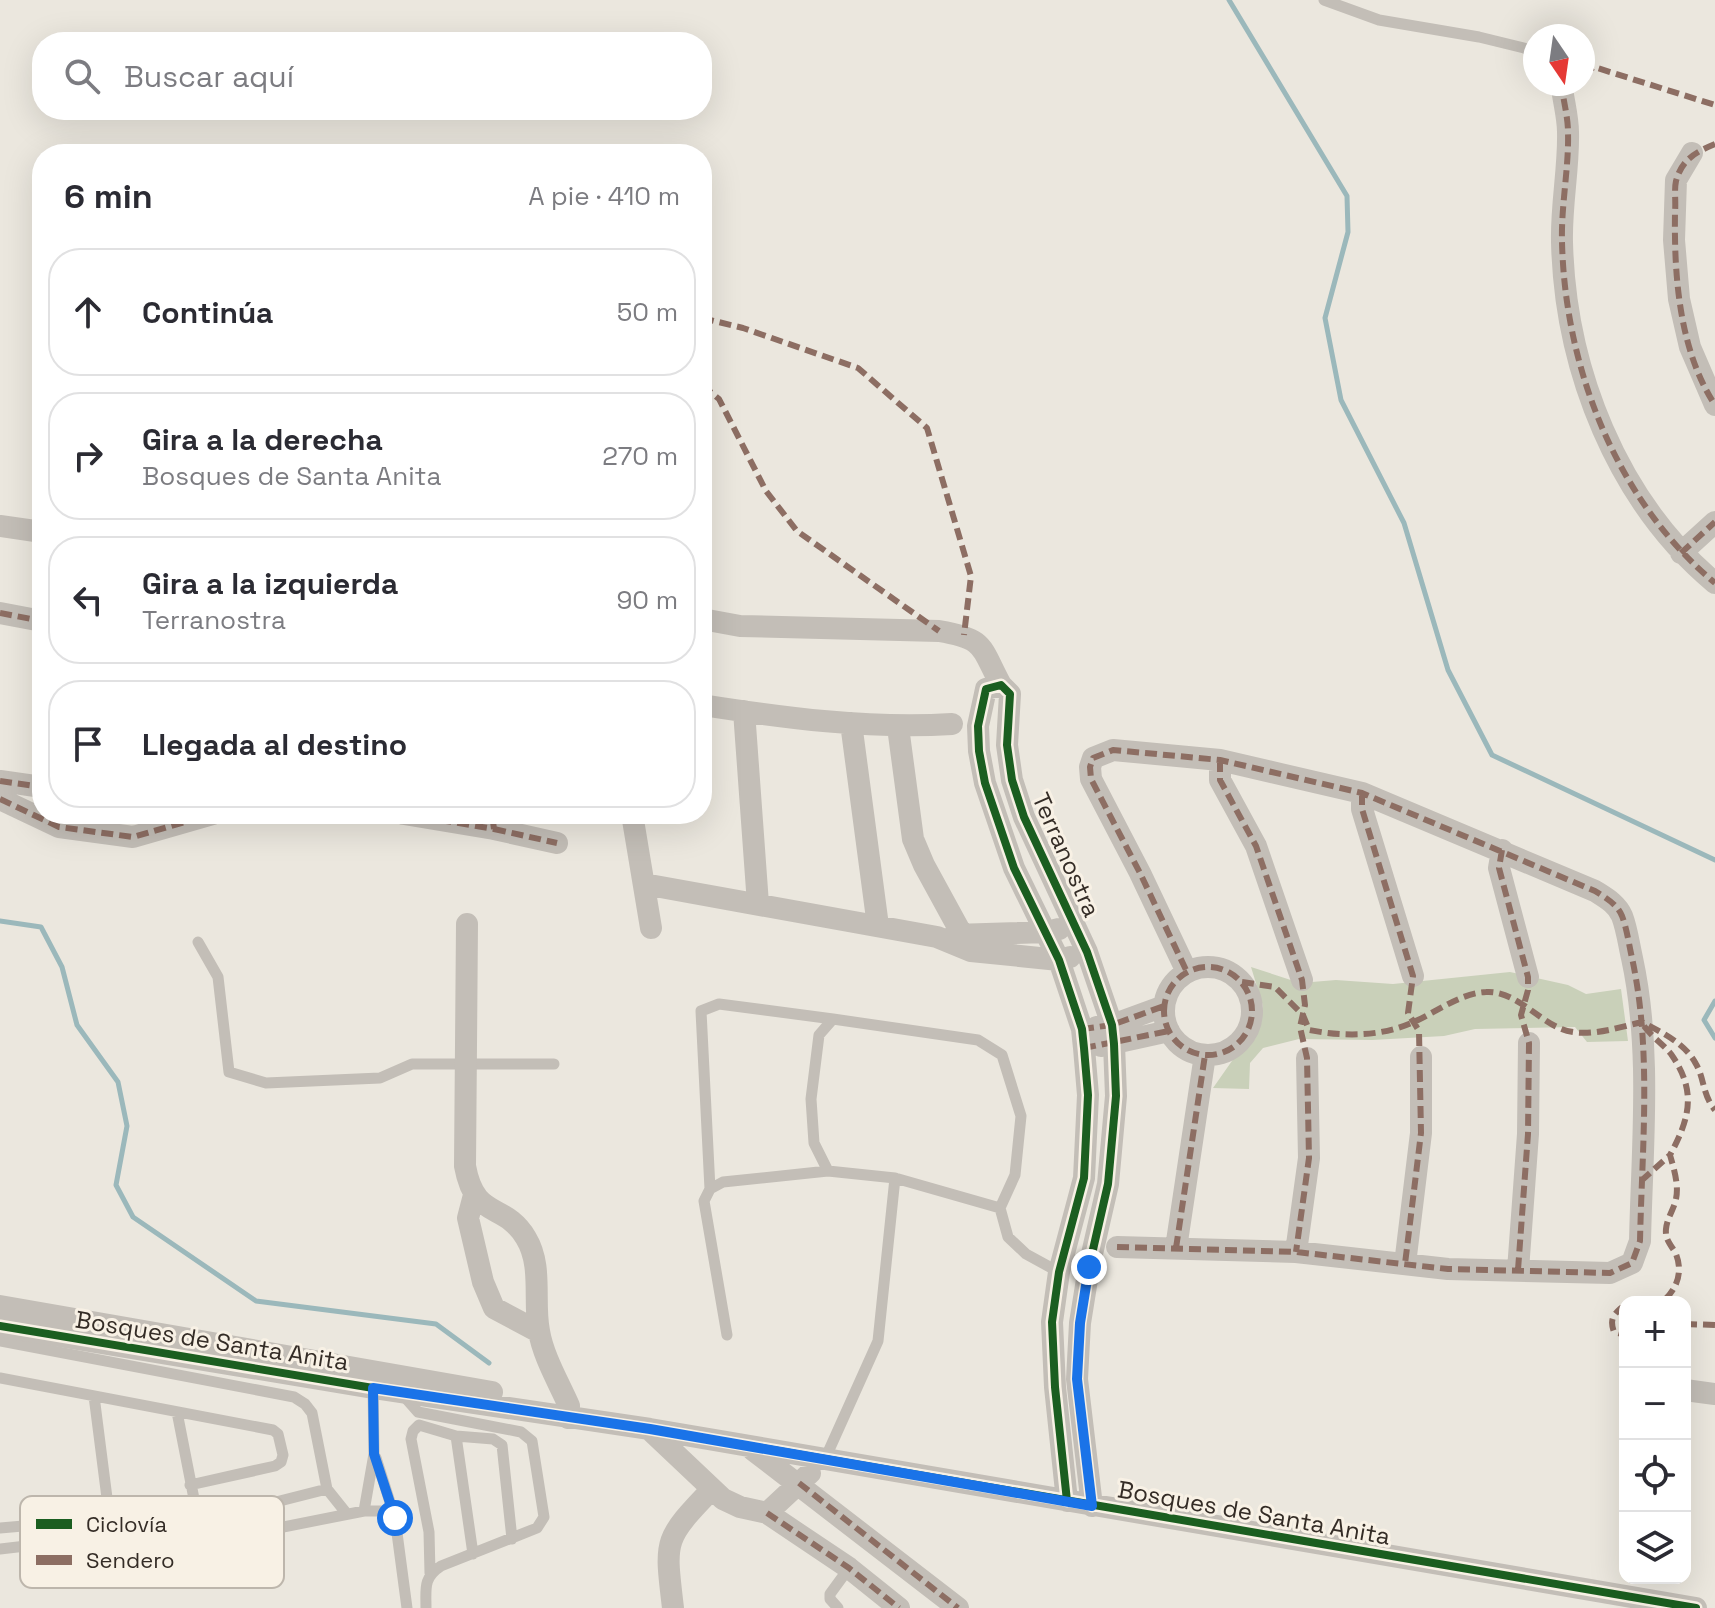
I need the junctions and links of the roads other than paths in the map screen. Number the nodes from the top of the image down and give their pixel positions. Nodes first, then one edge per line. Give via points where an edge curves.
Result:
1 (1324, 0) edge
2 (1523, 48) edge
3 (1561, 96) edge
4 (1692, 153) dead end
5 (1715, 405) edge
6 (1715, 522) edge
7 (0, 526) edge
8 (32, 531) edge
9 (1681, 553) junction
10 (1715, 583) edge
11 (0, 613) edge
12 (32, 619) edge
13 (712, 621) edge
14 (1001, 685) junction
15 (712, 706) edge
16 (744, 711) junction
17 (851, 723) junction
18 (952, 724) dead end
19 (898, 727) junction
20 (1220, 760) junction
21 (0, 781) edge
22 (32, 786) edge
23 (1362, 793) junction
24 (0, 799) edge
25 (32, 814) edge
26 (53, 824) edge
27 (178, 824) edge
28 (499, 824) edge
29 (634, 824) edge
30 (557, 843) dead end
31 (1502, 850) junction
32 (644, 884) junction
33 (758, 904) junction
34 (467, 924) dead end
35 (1077, 925) junction
36 (878, 926) junction
37 (651, 928) dead end
38 (1047, 932) junction
39 (198, 942) dead end
40 (968, 943) junction
41 (1087, 952) junction
42 (1059, 960) junction
43 (1187, 972) junction
44 (1413, 976) dead end
45 (1528, 977) dead end
46 (1302, 980) dead end
47 (1164, 1006) junction
48 (833, 1019) junction
49 (1169, 1031) junction
50 (1113, 1034) junction
51 (1083, 1039) junction
52 (1529, 1043) dead end
53 (1205, 1055) junction
54 (1421, 1057) dead end
55 (1307, 1058) dead end
56 (466, 1062) junction
57 (554, 1064) dead end
58 (828, 1171) junction
59 (895, 1178) junction
60 (710, 1189) junction
61 (474, 1195) junction
62 (1000, 1208) junction
63 (1117, 1247) dead end
64 (1176, 1248) junction
65 (1296, 1252) junction
66 (1405, 1264) junction
67 (1518, 1270) junction
68 (1059, 1272) junction
69 (0, 1306) edge
70 (0, 1326) edge
71 (539, 1332) junction
72 (727, 1335) dead end
73 (81, 1338) junction
74 (0, 1341) edge
75 (0, 1378) edge
76 (373, 1379) junction
77 (1691, 1391) edge
78 (401, 1393) junction
79 (1715, 1394) edge
80 (94, 1396) junction
81 (177, 1412) junction
82 (568, 1412) junction
83 (650, 1429) junction
84 (456, 1436) junction
85 (749, 1447) junction
86 (374, 1454) junction
87 (825, 1459) junction
88 (799, 1483) junction
89 (190, 1485) junction
90 (327, 1489) junction
91 (711, 1490) junction
92 (106, 1496) edge
93 (193, 1496) edge
94 (284, 1500) edge
95 (1067, 1501) junction
96 (1092, 1506) junction
97 (364, 1511) junction
98 (767, 1513) junction
99 (347, 1514) junction
100 (395, 1518) junction
101 (20, 1526) edge
102 (284, 1527) edge
103 (0, 1528) edge
104 (512, 1539) junction
105 (20, 1547) edge
106 (0, 1549) edge
107 (473, 1554) junction
108 (849, 1568) junction
109 (430, 1573) junction
110 (886, 1604) edge
111 (407, 1608) edge
112 (426, 1608) edge
113 (673, 1608) edge
114 (838, 1608) edge
115 (958, 1608) edge
116 (1696, 1608) edge

1 - 2 lane via 1379,20
3 - 9 street via 1568,129 1562,241 1569,315 1588,389 1612,451 1653,520
4 - 5 street via 1676,180 1679,299 1690,347
6 - 9 street
7 - 8 street
9 - 10 street
11 - 12 street
13 - 14 street via 964,635 978,642
14 - 35 street, Terranostra via 1010,694 1007,745 1012,780 1024,817
14 - 38 street, Terranostra via 986,689 978,726 981,762 1014,868
15 - 16 street
16 - 17 street
16 - 33 street
17 - 19 street
17 - 36 street
18 - 19 street
19 - 40 street via 913,839
20 - 23 street
20 - 43 street via 1113,750 1093,758 1090,767 1091,779
20 - 46 street via 1220,780 1256,846
21 - 22 street
23 - 31 street
23 - 44 street via 1362,809
24 - 25 street
26 - 27 street via 133,837
28 - 30 street
29 - 32 street
31 - 45 street via 1499,868
31 - 67 street via 1615,905 1636,976 1644,1056 1640,1241 1632,1263 1610,1273
32 - 33 street
32 - 37 street
33 - 36 street
34 - 56 street
35 - 38 street
35 - 41 street, Terranostra
36 - 40 street
38 - 40 street
38 - 42 street, Terranostra
39 - 56 lane via 218,977 229,1072 266,1083 380,1078 412,1064
40 - 42 street
41 - 42 street
41 - 50 street, Terranostra
42 - 51 street, Terranostra
43 - 47 street via 1172,987
43 - 53 street via 1222,969 1242,982 1251,997 1253,1014 1243,1038 1222,1053
47 - 49 street
47 - 50 street
48 - 58 lane via 819,1035 811,1099 814,1143
48 - 60 lane via 719,1004 701,1011
48 - 62 lane via 978,1040 1002,1055 1021,1116 1015,1175
49 - 50 street
49 - 53 street via 1178,1043
50 - 51 street
50 - 96 street, Terranostra via 1116,1096 1108,1184 1080,1323 1077,1379
51 - 68 street, Terranostra via 1088,1095 1084,1178
52 - 67 street
53 - 64 street
54 - 66 street via 1421,1133
55 - 65 street via 1309,1158
56 - 57 lane
56 - 61 street via 465,1166
58 - 59 lane
58 - 60 lane via 723,1182
59 - 62 lane
59 - 87 lane via 878,1341
60 - 72 lane via 704,1201
61 - 71 street via 507,1217 526,1238 535,1260
61 - 71 street via 468,1218 494,1308
62 - 68 lane via 1008,1237
63 - 64 street
64 - 65 street
65 - 66 street
66 - 67 street
68 - 95 street, Terranostra via 1052,1322
69 - 73 street, Bosques de Santa Anita
70 - 73 street, Bosques de Santa Anita
71 - 82 street
73 - 74 lane
73 - 76 street, Bosques de Santa Anita
73 - 90 lane via 294,1397 312,1413
75 - 80 lane
76 - 78 street, Bosques de Santa Anita
76 - 82 street, Bosques de Santa Anita
76 - 86 lane
77 - 79 street
78 - 82 street, Bosques de Santa Anita
78 - 104 lane via 418,1412 521,1432 532,1441 544,1517 537,1528
80 - 81 lane
80 - 92 lane
81 - 89 lane
81 - 89 lane via 273,1430 281,1440 283,1455 275,1466
82 - 83 street, Bosques de Santa Anita via 596,1422
83 - 85 street, Bosques de Santa Anita
83 - 91 street
84 - 104 lane via 493,1439 502,1445
84 - 107 lane
84 - 109 lane via 419,1425 411,1439 429,1532
85 - 87 street, Bosques de Santa Anita
85 - 88 street
86 - 97 lane
86 - 100 lane
87 - 88 street
87 - 95 street, Bosques de Santa Anita
88 - 98 street
88 - 115 street
89 - 93 lane
90 - 94 lane
90 - 99 lane
91 - 98 street via 740,1507
91 - 113 street via 680,1523 669,1544
95 - 96 street, Bosques de Santa Anita
96 - 116 street, Bosques de Santa Anita
97 - 99 lane
97 - 100 lane
98 - 108 street
99 - 102 lane
100 - 111 lane
101 - 103 lane
104 - 107 lane
105 - 106 lane
107 - 109 lane
108 - 110 street
108 - 114 lane via 830,1594
109 - 112 lane

